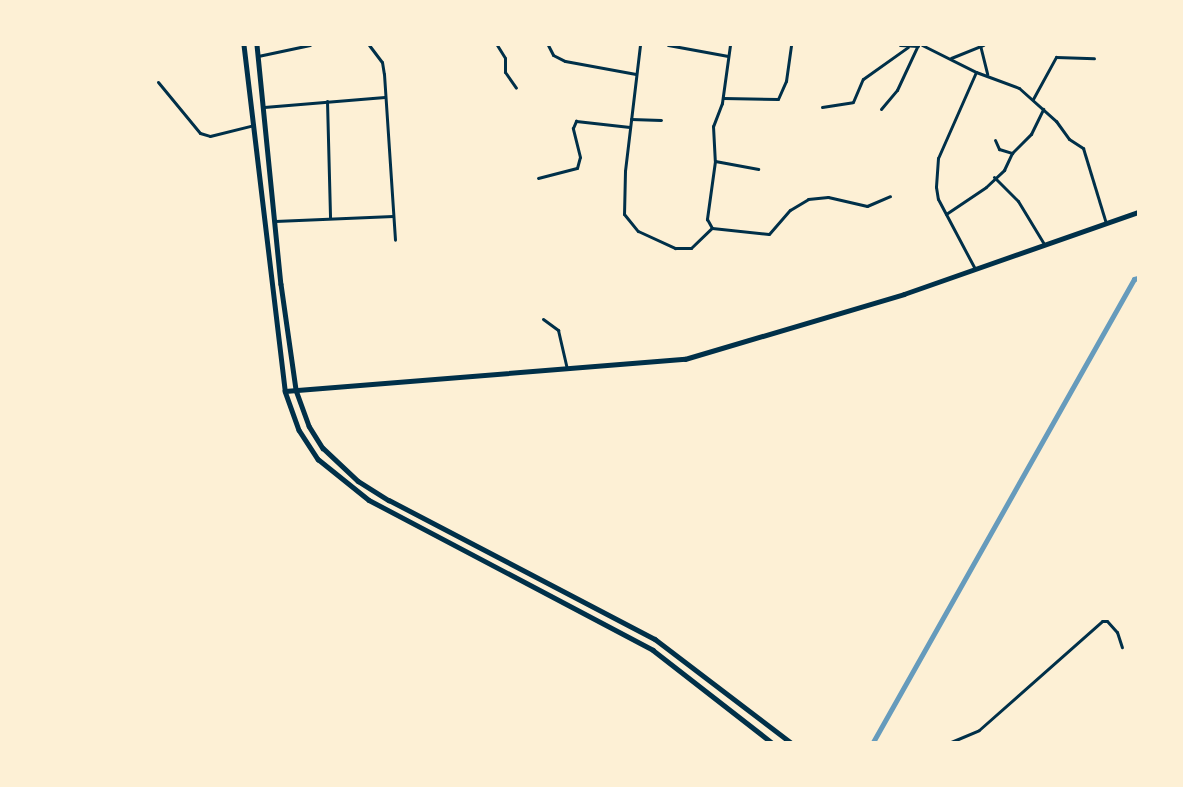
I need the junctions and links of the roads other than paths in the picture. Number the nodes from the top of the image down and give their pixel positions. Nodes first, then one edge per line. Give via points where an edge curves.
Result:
1 (244, 45) edge
2 (257, 45) edge
3 (310, 45) edge
4 (369, 45) edge
5 (497, 45) edge
6 (548, 45) edge
7 (640, 45) edge
8 (668, 45) edge
9 (730, 45) edge
10 (791, 45) edge
11 (900, 45) edge
12 (919, 45) edge
13 (982, 46) edge
14 (908, 47) junction
15 (258, 56) junction
16 (729, 56) junction
17 (951, 58) junction
18 (1095, 58) dead end
19 (976, 72) junction
20 (636, 74) junction
21 (987, 74) junction
22 (158, 82) dead end
23 (516, 88) dead end
24 (385, 97) junction
25 (723, 98) junction
26 (1033, 99) junction
27 (327, 102) junction
28 (822, 106) dead end
29 (262, 107) junction
30 (880, 109) dead end
31 (1043, 109) junction
32 (631, 119) junction
33 (661, 120) dead end
34 (254, 125) junction
35 (630, 127) junction
36 (995, 140) dead end
37 (1012, 153) junction
38 (715, 161) junction
39 (758, 169) dead end
40 (994, 177) junction
41 (538, 178) dead end
42 (890, 196) dead end
43 (1138, 212) edge
44 (946, 214) junction
45 (393, 216) junction
46 (330, 218) junction
47 (275, 221) junction
48 (1106, 223) junction
49 (712, 228) junction
50 (394, 240) dead end
51 (1044, 244) junction
52 (975, 269) junction
53 (543, 318) dead end
54 (568, 370) junction
55 (296, 390) junction
56 (285, 391) junction
57 (1122, 647) dead end
58 (771, 742) edge
59 (790, 742) edge
60 (951, 742) edge

1 - 34 main road
2 - 15 main road
3 - 15 street
4 - 24 street via 382,62
5 - 23 street via 505,58 505,72
6 - 20 street via 553,55 565,62
7 - 20 street
8 - 16 street
9 - 16 street
10 - 25 street via 786,81 778,99
11 - 14 street
12 - 14 street
12 - 17 street
12 - 30 street via 897,90
13 - 17 street
13 - 21 street
14 - 28 street via 866,76 852,102
15 - 29 main road
16 - 25 street
17 - 19 street
18 - 26 street via 1056,57
19 - 21 street
19 - 44 street via 938,158 936,193
20 - 32 street
21 - 26 street
22 - 34 street via 200,134 210,136
24 - 27 street
24 - 45 street
25 - 38 street via 713,126
26 - 31 street
27 - 29 street
27 - 46 street
29 - 47 main road
31 - 37 street via 1031,134
31 - 48 street via 1069,139 1083,148
32 - 33 street
32 - 35 street
34 - 56 main road
35 - 41 street via 576,121 573,128 580,158 577,168
35 - 49 street via 623,195 624,214 632,226 656,242 684,249 700,243
36 - 37 street via 999,149
37 - 40 street via 1008,165
38 - 39 street
38 - 49 street via 707,219
40 - 44 street
40 - 51 street via 1018,201
42 - 49 street via 867,206 828,197 808,199 790,210 769,234
43 - 48 main road
44 - 52 street
45 - 46 street
45 - 50 street
46 - 47 street
47 - 55 main road
48 - 51 main road
51 - 52 main road
52 - 54 main road via 692,358
53 - 54 street via 558,330
54 - 55 main road
55 - 56 main road
55 - 59 main road via 315,436 358,481 635,626
56 - 58 main road via 306,443 328,470 352,490 633,638 669,661
57 - 60 street via 1116,632 1107,621 1101,621 979,730

